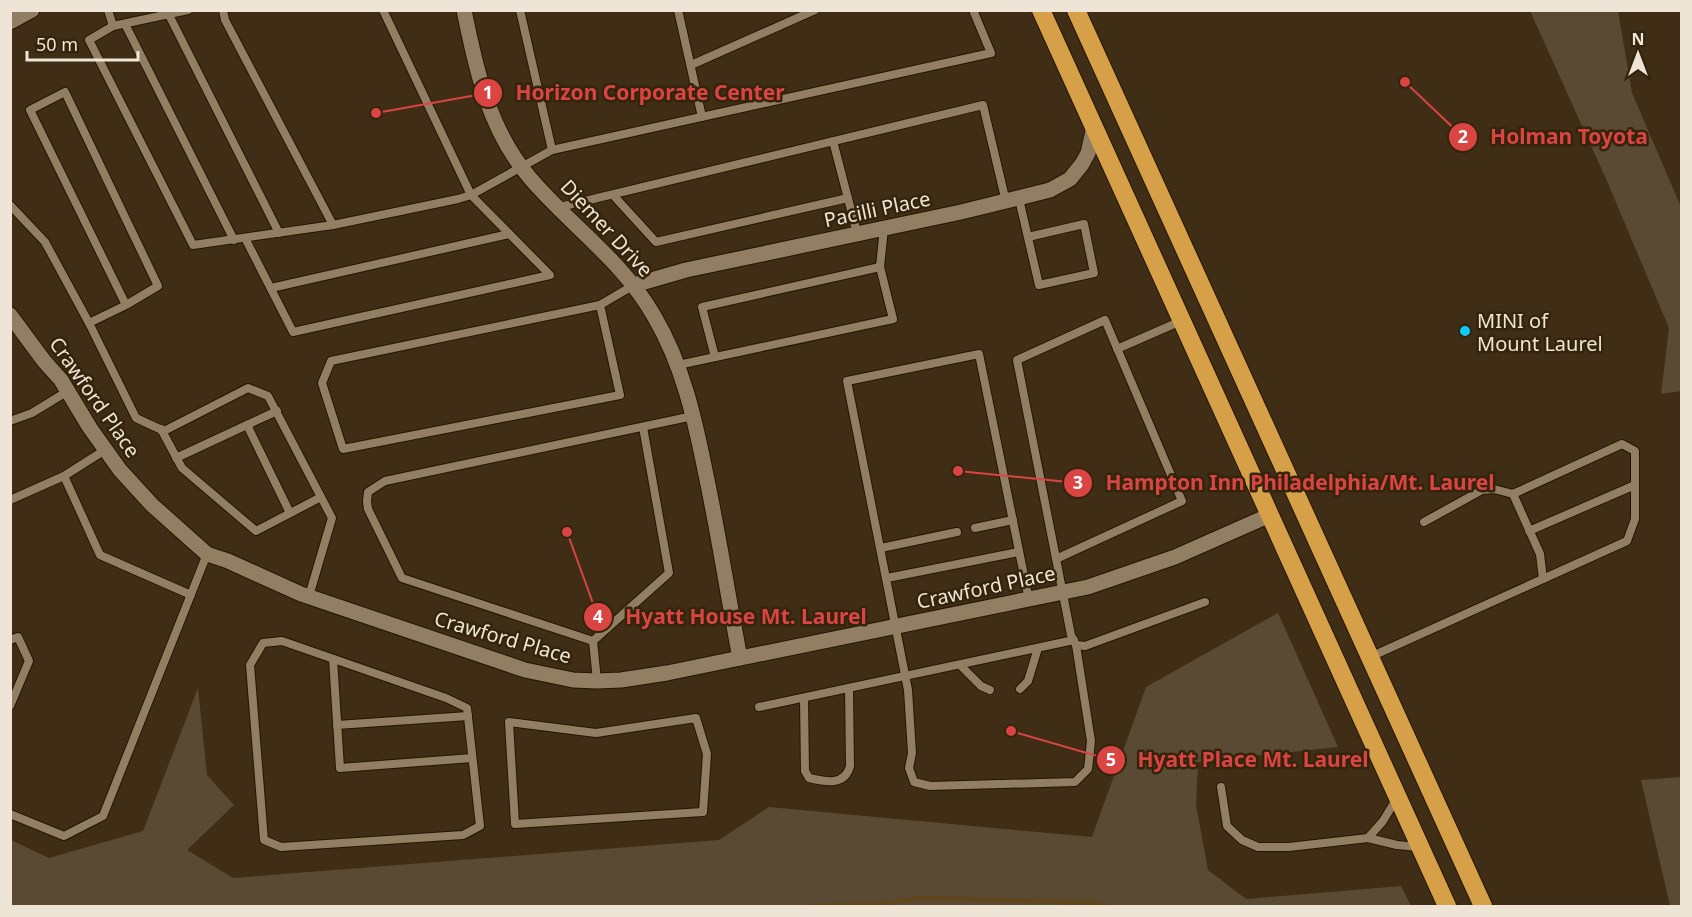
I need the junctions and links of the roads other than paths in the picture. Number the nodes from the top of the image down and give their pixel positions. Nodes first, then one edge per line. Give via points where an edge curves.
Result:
1 (32, 10) edge
2 (108, 10) edge
3 (188, 10) edge
4 (223, 10) edge
5 (383, 10) edge
6 (464, 10) edge
7 (520, 10) edge
8 (678, 10) edge
9 (815, 10) edge
10 (973, 10) edge
11 (1041, 10) edge
12 (1076, 10) edge
13 (169, 15) junction
14 (10, 22) edge
15 (125, 24) junction
16 (113, 26) junction
17 (691, 65) junction
18 (702, 117) junction
19 (1094, 127) junction
20 (833, 141) junction
21 (552, 150) junction
22 (522, 167) junction
23 (471, 195) junction
24 (613, 195) junction
25 (848, 198) junction
26 (1012, 200) junction
27 (10, 205) edge
28 (560, 207) junction
29 (333, 225) junction
30 (884, 228) junction
31 (279, 233) junction
32 (858, 233) junction
33 (509, 234) junction
34 (1028, 237) junction
35 (245, 238) junction
36 (234, 240) junction
37 (880, 267) junction
38 (634, 285) junction
39 (271, 288) junction
40 (600, 304) junction
41 (126, 306) junction
42 (10, 315) edge
43 (1182, 321) junction
44 (89, 323) junction
45 (1117, 349) junction
46 (715, 357) junction
47 (678, 365) junction
48 (68, 391) junction
49 (277, 411) junction
50 (693, 416) junction
51 (10, 421) edge
52 (247, 425) junction
53 (642, 427) junction
54 (161, 429) junction
55 (105, 450) junction
56 (176, 458) junction
57 (64, 476) junction
58 (1635, 485) junction
59 (1513, 494) junction
60 (321, 497) junction
61 (10, 500) edge
62 (290, 513) junction
63 (1270, 515) junction
64 (1013, 520) junction
65 (1424, 522) dead end
66 (975, 528) dead end
67 (1529, 531) junction
68 (957, 532) dead end
69 (881, 548) junction
70 (1019, 552) junction
71 (207, 554) junction
72 (1056, 559) junction
73 (887, 578) junction
74 (1543, 579) junction
75 (1063, 592) junction
76 (191, 595) junction
77 (309, 596) junction
78 (1029, 600) junction
79 (1205, 602) dead end
80 (897, 626) junction
81 (10, 640) edge
82 (593, 641) junction
83 (1075, 643) junction
84 (1038, 648) junction
85 (1370, 657) junction
86 (740, 658) junction
87 (333, 659) junction
88 (960, 665) junction
89 (905, 677) junction
90 (597, 681) junction
91 (849, 688) junction
92 (1020, 689) dead end
93 (990, 690) dead end
94 (804, 698) junction
95 (10, 706) edge
96 (759, 707) dead end
97 (468, 716) junction
98 (337, 725) junction
99 (596, 733) joint
100 (472, 758) junction
101 (1221, 787) dead end
102 (1397, 797) junction
103 (10, 814) edge
104 (1368, 838) junction
105 (1424, 855) junction
106 (1435, 906) edge
107 (1447, 906) edge
108 (1483, 906) edge

1 - 14 street
2 - 16 lane
3 - 13 lane
4 - 29 lane
5 - 23 lane
6 - 22 street, Diemer Drive via 483,94
7 - 21 lane
8 - 17 lane
9 - 17 lane
10 - 18 lane via 991,53
11 - 19 highway
12 - 85 highway
13 - 15 lane
13 - 31 lane
15 - 16 lane
15 - 36 lane
16 - 36 lane via 89,40 193,246
17 - 18 lane
18 - 21 lane
19 - 26 street, Pacilli Place via 1083,164 1070,179 1050,190
19 - 43 highway
20 - 24 lane
20 - 25 lane
20 - 26 lane via 983,105
21 - 22 lane
22 - 23 lane
22 - 28 street, Diemer Drive
23 - 29 lane
23 - 33 lane
24 - 25 lane via 656,242
24 - 28 lane
25 - 32 lane
26 - 30 street, Pacilli Place
26 - 34 lane
27 - 44 lane via 45,242
28 - 38 street, Diemer Drive
29 - 31 lane
30 - 32 street, Pacilli Place
30 - 37 lane
31 - 35 lane
32 - 38 street, Pacilli Place
33 - 39 lane
33 - 39 lane via 550,275 293,332
34 - 34 lane via 1039,285 1094,273 1084,224
35 - 36 lane
35 - 39 lane
37 - 46 lane via 702,307
37 - 46 lane via 893,319
38 - 40 lane
38 - 47 street, Diemer Drive via 654,314
40 - 40 lane via 331,361 322,383 343,449 620,394
41 - 41 lane via 30,110 65,92 158,286
41 - 44 lane
42 - 48 street, Crawford Place
43 - 45 lane
43 - 63 highway
44 - 54 lane via 136,418
45 - 72 lane via 1182,501
45 - 72 lane via 1105,321 1017,360
46 - 47 lane
47 - 50 street, Diemer Drive
48 - 51 lane via 32,413
48 - 55 street, Crawford Place
49 - 52 lane
49 - 54 lane via 268,396 248,388 164,431
49 - 60 lane
50 - 53 lane
50 - 86 street, Diemer Drive
52 - 56 lane
52 - 62 lane
53 - 82 lane via 669,573
53 - 82 lane via 385,481 368,492 368,509 402,578
54 - 56 lane
55 - 57 lane
55 - 71 street, Crawford Place via 135,489
56 - 62 lane via 182,468 256,531
57 - 61 lane
57 - 76 lane via 100,555
58 - 59 lane via 1635,451 1622,444
58 - 67 lane
58 - 74 lane via 1635,519 1627,541
59 - 65 lane via 1482,490
59 - 67 lane
60 - 62 lane
60 - 77 lane via 333,518
63 - 75 street, Crawford Place via 1133,572
63 - 102 highway
64 - 66 lane
64 - 69 lane via 979,354 848,381
64 - 70 lane
67 - 74 lane via 1540,554
68 - 69 lane
69 - 73 lane
70 - 73 lane
70 - 78 lane
71 - 76 lane
71 - 77 street, Crawford Place
72 - 75 lane
73 - 80 lane
74 - 85 lane
75 - 78 street, Crawford Place
75 - 83 lane
76 - 103 lane via 103,816 64,836
77 - 90 street, Crawford Place via 525,669
78 - 80 street, Crawford Place
79 - 83 lane via 1084,646
80 - 86 street, Crawford Place
80 - 89 lane
81 - 95 lane via 18,637 29,661
82 - 90 lane
83 - 84 lane
83 - 89 lane via 1091,741 1088,769 1075,782 930,786 915,782 909,768 912,753
84 - 88 lane
84 - 92 lane via 1028,681
85 - 108 highway
86 - 90 street, Crawford Place via 667,673
87 - 97 lane via 446,698 467,708
87 - 98 lane
87 - 100 lane via 282,641 263,643 250,665 264,840 281,847 463,835 480,826
88 - 89 lane
88 - 93 lane
89 - 91 lane
91 - 94 lane
91 - 94 lane via 850,766 840,781 809,778 805,771
94 - 96 lane
97 - 98 lane
97 - 100 lane
98 - 100 lane via 340,768
99 - 99 lane via 509,722 515,824 703,812 707,754 696,718
101 - 104 lane via 1227,826 1242,840 1258,847
102 - 104 lane
102 - 105 highway
104 - 105 lane
105 - 106 highway
105 - 107 highway

